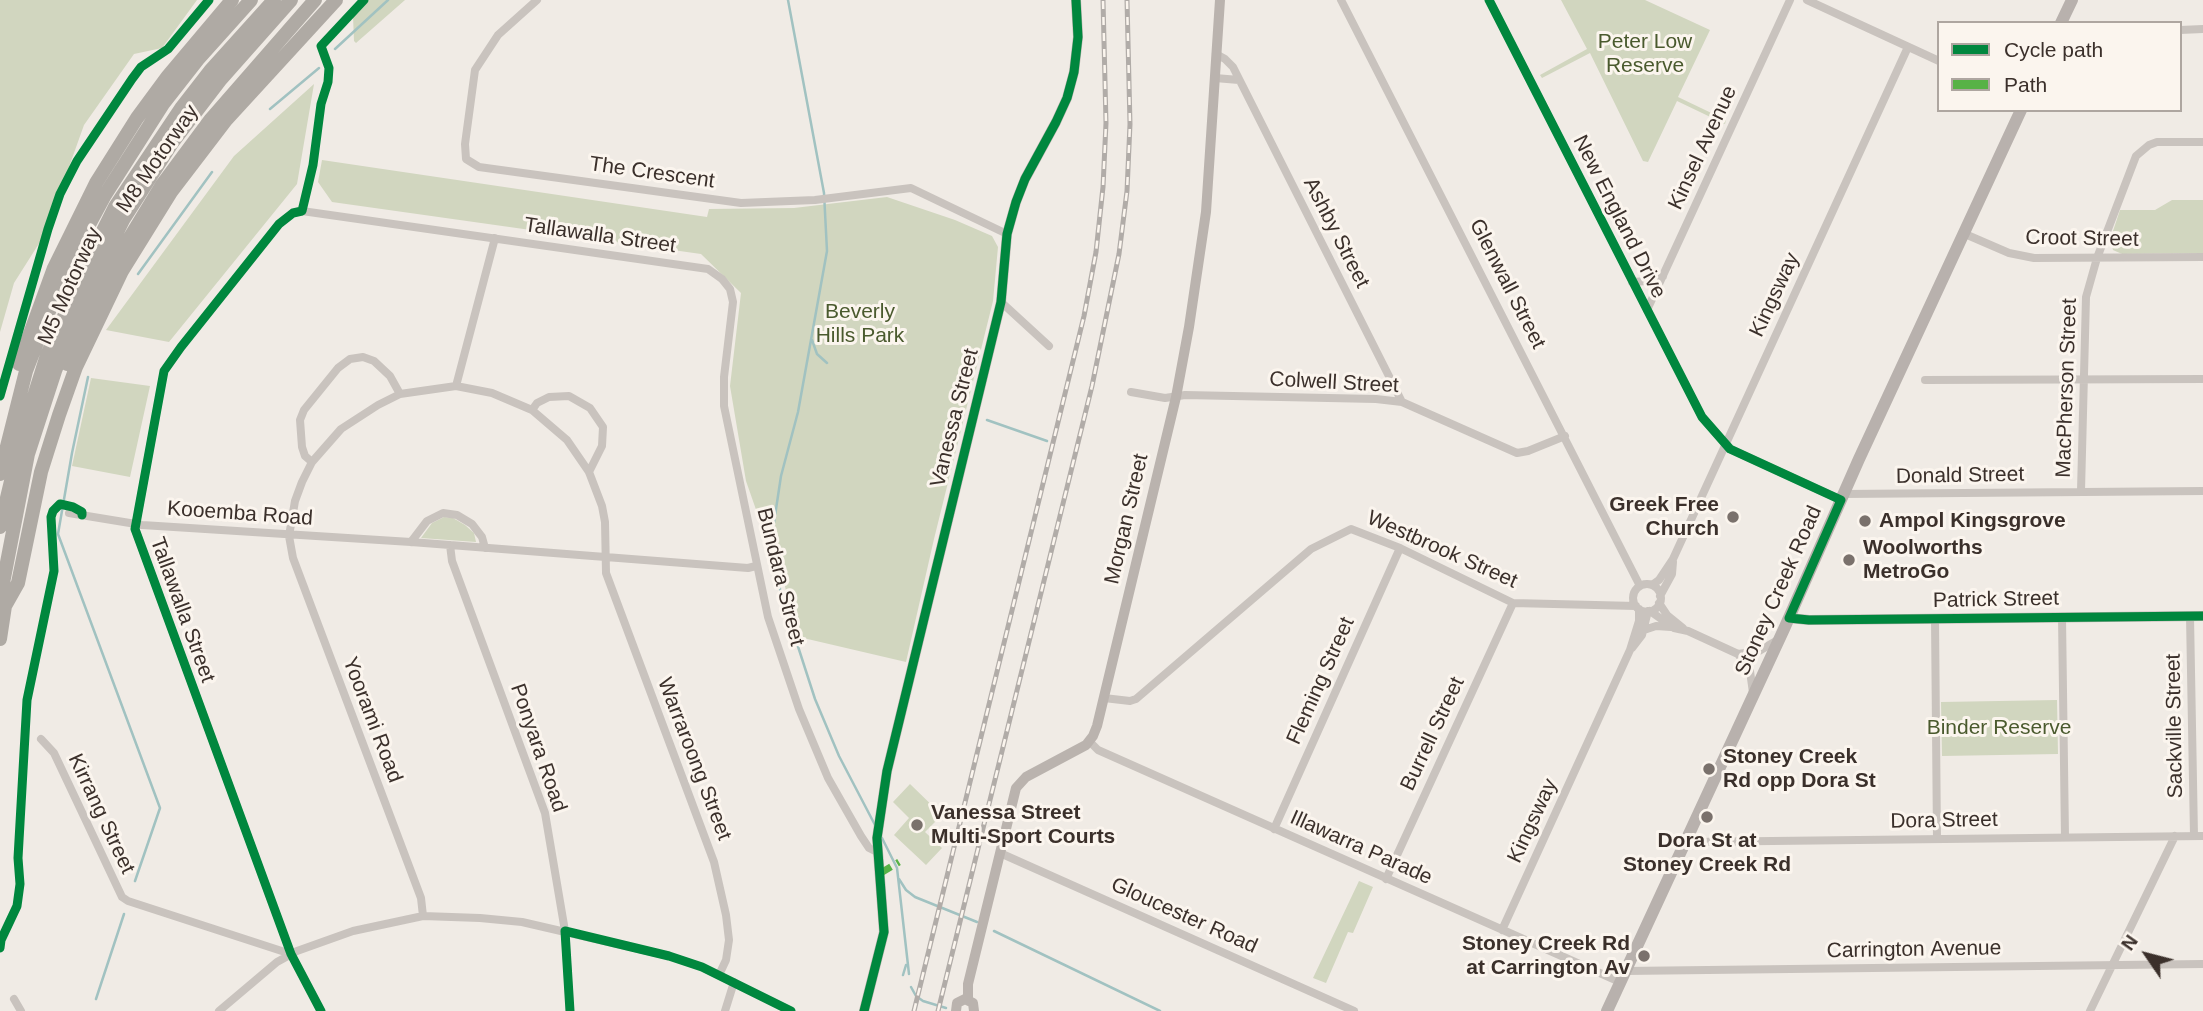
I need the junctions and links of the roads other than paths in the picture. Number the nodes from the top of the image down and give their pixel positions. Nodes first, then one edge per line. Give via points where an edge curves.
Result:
1 (232, 0) edge
2 (251, 0) edge
3 (274, 0) edge
4 (291, 0) edge
5 (315, 0) edge
6 (336, 0) edge
7 (537, 0) edge
8 (1076, 0) edge
9 (1220, 0) edge
10 (1341, 0) edge
11 (1489, 0) edge
12 (1790, 0) edge
13 (1807, 0) edge
14 (2072, 0) edge
15 (2062, 21) edge
16 (2203, 29) edge
17 (2182, 30) edge
18 (1908, 47) junction
19 (1216, 54) junction
20 (1937, 60) edge
21 (1215, 78) junction
22 (1239, 80) junction
23 (2020, 112) edge
24 (2203, 142) edge
25 (1007, 234) junction
26 (1965, 234) junction
27 (495, 238) junction
28 (2203, 257) edge
29 (2097, 258) junction
30 (1663, 276) junction
31 (1632, 282) junction
32 (730, 289) joint
33 (1001, 302) junction
34 (1647, 310) junction
35 (1049, 346) dead end
36 (2203, 379) edge
37 (1926, 380) dead end
38 (2084, 380) junction
39 (456, 386) junction
40 (1131, 392) dead end
41 (400, 394) junction
42 (1176, 397) junction
43 (1402, 402) junction
44 (532, 410) junction
45 (0, 436) edge
46 (1565, 436) junction
47 (1725, 444) junction
48 (312, 462) junction
49 (589, 472) junction
50 (0, 474) edge
51 (2081, 491) junction
52 (2203, 491) edge
53 (1842, 497) junction
54 (69, 513) dead end
55 (135, 524) junction
56 (0, 527) edge
57 (289, 536) junction
58 (411, 542) junction
59 (450, 545) junction
60 (485, 548) junction
61 (1400, 548) junction
62 (606, 558) junction
63 (1673, 559) junction
64 (756, 566) junction
65 (1652, 585) junction
66 (1640, 586) junction
67 (1660, 600) junction
68 (1513, 603) junction
69 (5, 606) junction
70 (1641, 607) junction
71 (2190, 616) junction
72 (2203, 616) edge
73 (2062, 617) junction
74 (1789, 618) junction
75 (1935, 619) junction
76 (1674, 628) junction
77 (1644, 630) junction
78 (1688, 631) junction
79 (1779, 638) junction
80 (0, 639) edge
81 (1630, 650) junction
82 (1738, 654) junction
83 (1752, 696) junction
84 (1104, 698) junction
85 (41, 739) dead end
86 (1090, 742) junction
87 (1273, 829) junction
88 (2175, 836) junction
89 (2198, 836) edge
90 (2065, 837) junction
91 (1937, 839) junction
92 (1686, 842) junction
93 (877, 852) junction
94 (1000, 853) junction
95 (1386, 879) junction
96 (423, 916) junction
97 (1502, 930) junction
98 (565, 931) junction
99 (291, 954) junction
100 (2203, 964) edge
101 (2112, 965) junction
102 (719, 975) junction
103 (1623, 977) junction
104 (734, 982) junction
105 (14, 999) dead end
106 (968, 999) junction
107 (21, 1011) edge
108 (219, 1011) edge
109 (321, 1011) edge
110 (570, 1011) edge
111 (725, 1011) edge
112 (791, 1011) edge
113 (864, 1011) edge
114 (956, 1011) edge
115 (974, 1011) edge
116 (1354, 1011) edge
117 (1607, 1011) edge
118 (2090, 1011) edge

1 - 45 highway via 168,76 96,183 29,332
2 - 50 highway, M8 Motorway via 163,104 83,234 26,371
3 - 56 highway, M5 Motorway via 182,107 104,229 47,355 19,444
4 - 69 highway, M5 Motorway via 172,142 123,220 84,298 28,454 3,583
5 - 69 highway, M8 Motorway via 186,152 97,295 67,363 38,450
6 - 69 highway via 226,120 171,192 122,271 76,367 59,415 41,472 18,583
7 - 25 street, The Crescent via 498,35 475,70 465,144 466,159 479,167 741,204 911,188
8 - 25 street, Vanessa Street via 1078,37 1067,98 1025,178
9 - 19 street, Morgan Street
10 - 46 street, Glenwall Street
11 - 31 street, New England Drive
12 - 30 street, Kinsel Avenue
13 - 18 street
14 - 15 main road
16 - 17 street
18 - 20 street
18 - 47 street, Kingsway
19 - 21 street, Morgan Street
19 - 22 street, Ashby Street via 1229,62
21 - 22 street
21 - 42 street, Morgan Street via 1201,257
22 - 43 street, Ashby Street
23 - 26 main road, Stoney Creek Road
24 - 29 street, MacPherson Street via 2157,142 2136,156
25 - 33 street, Vanessa Street
26 - 29 street, Croot Street via 2022,257
26 - 53 main road, Stoney Creek Road
27 - 32 street, Tallawalla Street via 708,269
27 - 39 street
27 - 55 street, Tallawalla Street via 302,211 286,218 164,372
28 - 29 street, Croot Street
29 - 38 street, MacPherson Street via 2086,297
30 - 31 street
30 - 34 street, Kinsel Avenue
31 - 34 street, New England Drive
32 - 64 street, Bundara Street via 733,302 724,406
33 - 35 street
33 - 93 street, Vanessa Street via 887,771
34 - 47 street, New England Drive via 1694,405
36 - 38 street
37 - 38 street
38 - 51 street, MacPherson Street
39 - 41 street, Warraroong Street
39 - 44 street, Warraroong Street via 492,393
40 - 42 street, Colwell Street
41 - 48 street via 341,429
41 - 48 street via 374,361 350,359 338,368 300,421 302,447
42 - 43 street, Colwell Street
42 - 84 street, Morgan Street
43 - 46 street, Colwell Street via 1517,453
44 - 49 street, Warraroong Street via 567,440
44 - 49 street via 549,397 569,397 590,408 603,426 602,446
46 - 66 street, Glenwall Street
47 - 53 street
47 - 63 street, Kingsway
48 - 57 street via 295,501
49 - 62 street, Warraroong Street via 602,506
51 - 52 street, Donald Street
51 - 53 street, Donald Street
53 - 74 main road, Stoney Creek Road
54 - 55 street, Kooemba Road
55 - 57 street, Kooemba Road
55 - 99 street, Tallawalla Street
57 - 58 street, Kooemba Road
57 - 96 street, Yoorami Road via 293,558 421,898
58 - 59 street, Kooemba Road
58 - 60 street via 427,521 443,513 457,514 472,524
59 - 60 street, Kooemba Road
59 - 98 street, Ponyara Road via 545,813
60 - 62 street, Kooemba Road
61 - 68 street, Westbrook Street
61 - 84 street, Westbrook Street via 1351,529 1311,549 1136,699
61 - 87 street, Fleming Street
62 - 64 street, Kooemba Road
62 - 102 street, Warraroong Street via 606,573 714,862 729,940
63 - 65 street, Kingsway
63 - 67 street, Kingsway via 1672,574
64 - 93 street, Bundara Street via 791,685 828,778 860,836
65 - 66 street
65 - 67 street
66 - 70 street
67 - 70 street, Westbrook Street
67 - 78 street via 1667,615
68 - 70 street, Westbrook Street via 1618,605 1629,601
68 - 95 street, Burrell Street
69 - 80 highway, M5 Motorway
70 - 76 street
70 - 77 street, Kingsway
70 - 81 street, Kingsway
71 - 72 street, Patrick Street
71 - 73 street, Patrick Street
71 - 89 street, Sackville Street
73 - 75 street, Patrick Street
73 - 90 street
74 - 75 street, Patrick Street
74 - 79 main road, Stoney Creek Road
75 - 91 street
76 - 77 street
76 - 78 street
77 - 81 street, Kingsway
78 - 82 street
79 - 82 street via 1759,651
79 - 83 main road, Stoney Creek Road
81 - 97 street, Kingsway
82 - 83 street via 1751,671
83 - 92 main road, Stoney Creek Road
84 - 86 street, Morgan Street
85 - 99 street, Kirrang Street via 54,753 122,897
86 - 87 street, Illawarra Parade via 1098,750
86 - 94 street via 1020,782
87 - 95 street, Illawarra Parade
88 - 89 street, Dora Street
88 - 90 street, Dora Street
88 - 101 street
90 - 91 street, Dora Street
91 - 92 street, Dora Street
92 - 103 main road, Stoney Creek Road
93 - 113 street, Vanessa Street via 884,932
94 - 106 street
94 - 116 street, Gloucester Road
95 - 97 street, Illawarra Parade
96 - 98 street via 522,922
96 - 99 street via 353,931
97 - 103 street, Illawarra Parade
98 - 102 street via 669,956
98 - 110 street, Ponyara Road
99 - 108 street
99 - 109 street, Tallawalla Street
100 - 101 street, Carrington Avenue
101 - 103 street, Carrington Avenue
101 - 118 street
102 - 104 street
103 - 117 main road, Stoney Creek Road
104 - 111 street
104 - 112 street
105 - 107 street
106 - 114 street via 959,1001
106 - 115 street

